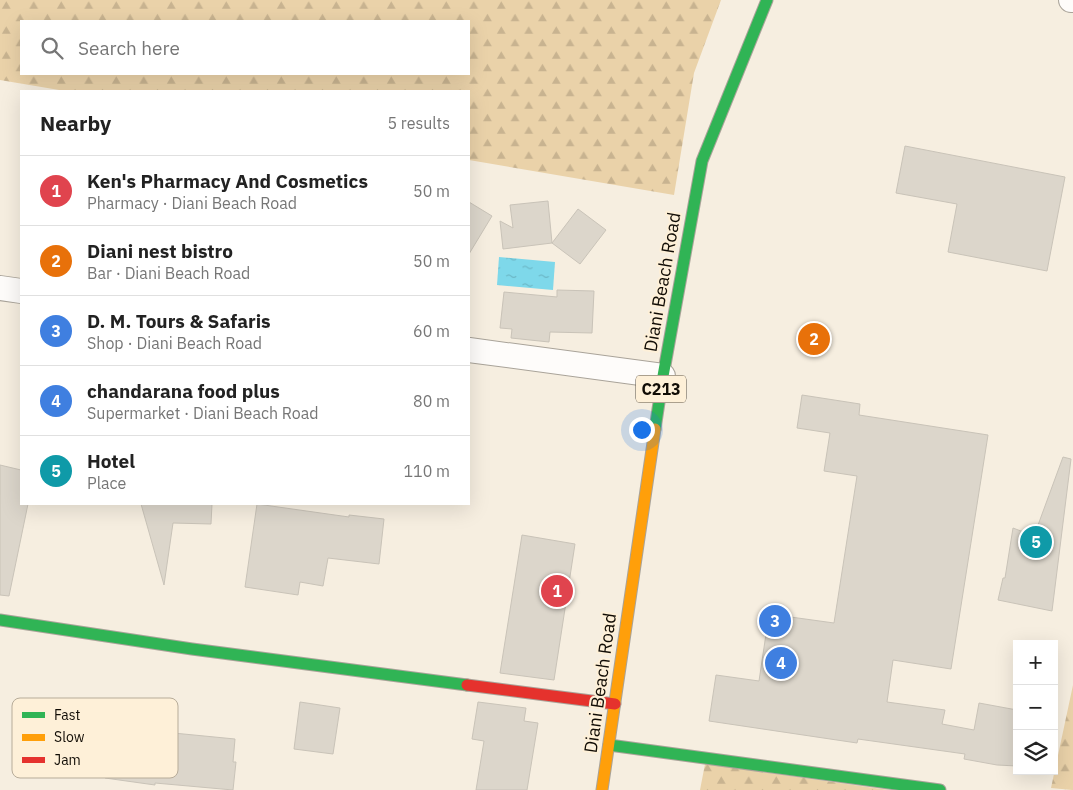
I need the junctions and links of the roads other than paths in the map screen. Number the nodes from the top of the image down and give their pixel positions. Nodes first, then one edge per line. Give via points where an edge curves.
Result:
1 (767, 0) edge
2 (0, 288) edge
3 (20, 290) edge
4 (470, 350) edge
5 (663, 376) junction
6 (0, 620) edge
7 (615, 704) junction
8 (609, 745) junction
9 (602, 790) edge
10 (940, 790) edge

1 - 5 street, Diani Beach Road / C213 via 702,161
2 - 3 street
4 - 5 street
5 - 7 street, Diani Beach Road / C213
6 - 7 street via 192,649
7 - 8 street, Diani Beach Road / C213
8 - 9 street, Diani Beach Road / C213
8 - 10 street

